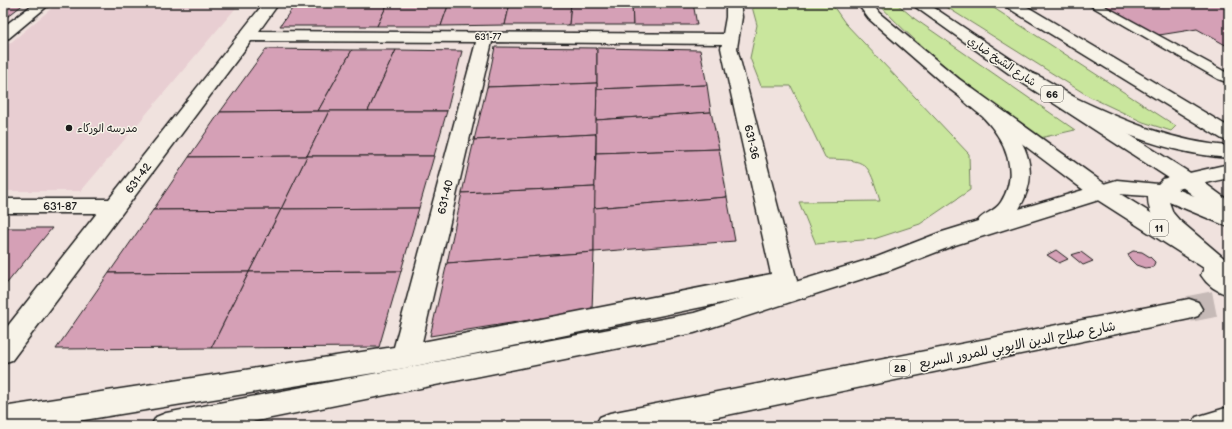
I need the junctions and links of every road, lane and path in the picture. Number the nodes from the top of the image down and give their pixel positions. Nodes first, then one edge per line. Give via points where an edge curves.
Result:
1 (44, 3) edge
2 (272, 3) edge
3 (733, 3) edge
4 (864, 3) edge
5 (917, 3) edge
6 (1010, 3) edge
7 (1091, 3) edge
8 (3, 35) edge
9 (246, 36) junction
10 (485, 37) junction
11 (731, 39) junction
12 (1024, 76) junction
13 (1229, 78) edge
14 (965, 92) junction
15 (1229, 135) edge
16 (1229, 152) edge
17 (1229, 171) edge
18 (1174, 186) junction
19 (1109, 190) junction
20 (3, 206) edge
21 (116, 206) junction
22 (1229, 212) edge
23 (1229, 220) edge
24 (947, 238) junction
25 (1220, 275) edge
26 (1189, 309) tunnel mouth
27 (3, 352) edge
28 (405, 357) junction
29 (3, 420) edge
30 (1229, 420) edge
31 (166, 426) edge
32 (610, 426) edge
33 (1206, 426) edge

1 - 8 main road
2 - 9 main road, 631-42
3 - 11 main road, 631-36
4 - 14 main road via 874,16
5 - 12 main road, شارع الشيخ ضاري / 66
6 - 15 main road
7 - 13 lane
9 - 10 main road, 631-77
9 - 21 main road, 631-42
10 - 11 main road, 631-77
10 - 28 main road, 631-40
11 - 28 main road, 631-36 via 729,48 784,281
12 - 16 main road via 1056,95 1127,128 1204,150
12 - 18 main road, شارع الشيخ ضاري / 66
14 - 19 main road
14 - 24 main road via 1001,124 1010,137 1016,151 1020,179 1017,192 1001,218
17 - 18 main road
18 - 19 main road
18 - 22 main road
18 - 23 main road
18 - 25 main road via 1158,197 1160,212 1170,226
19 - 24 main road
19 - 25 main road, 11
20 - 21 main road, 631-87
21 - 27 main road, 631-42
24 - 31 main road via 885,263 694,322
26 - 32 main road, شارع صلاح الدين الايوبي للمرور السريع / 28
28 - 29 main road
30 - 33 main road

